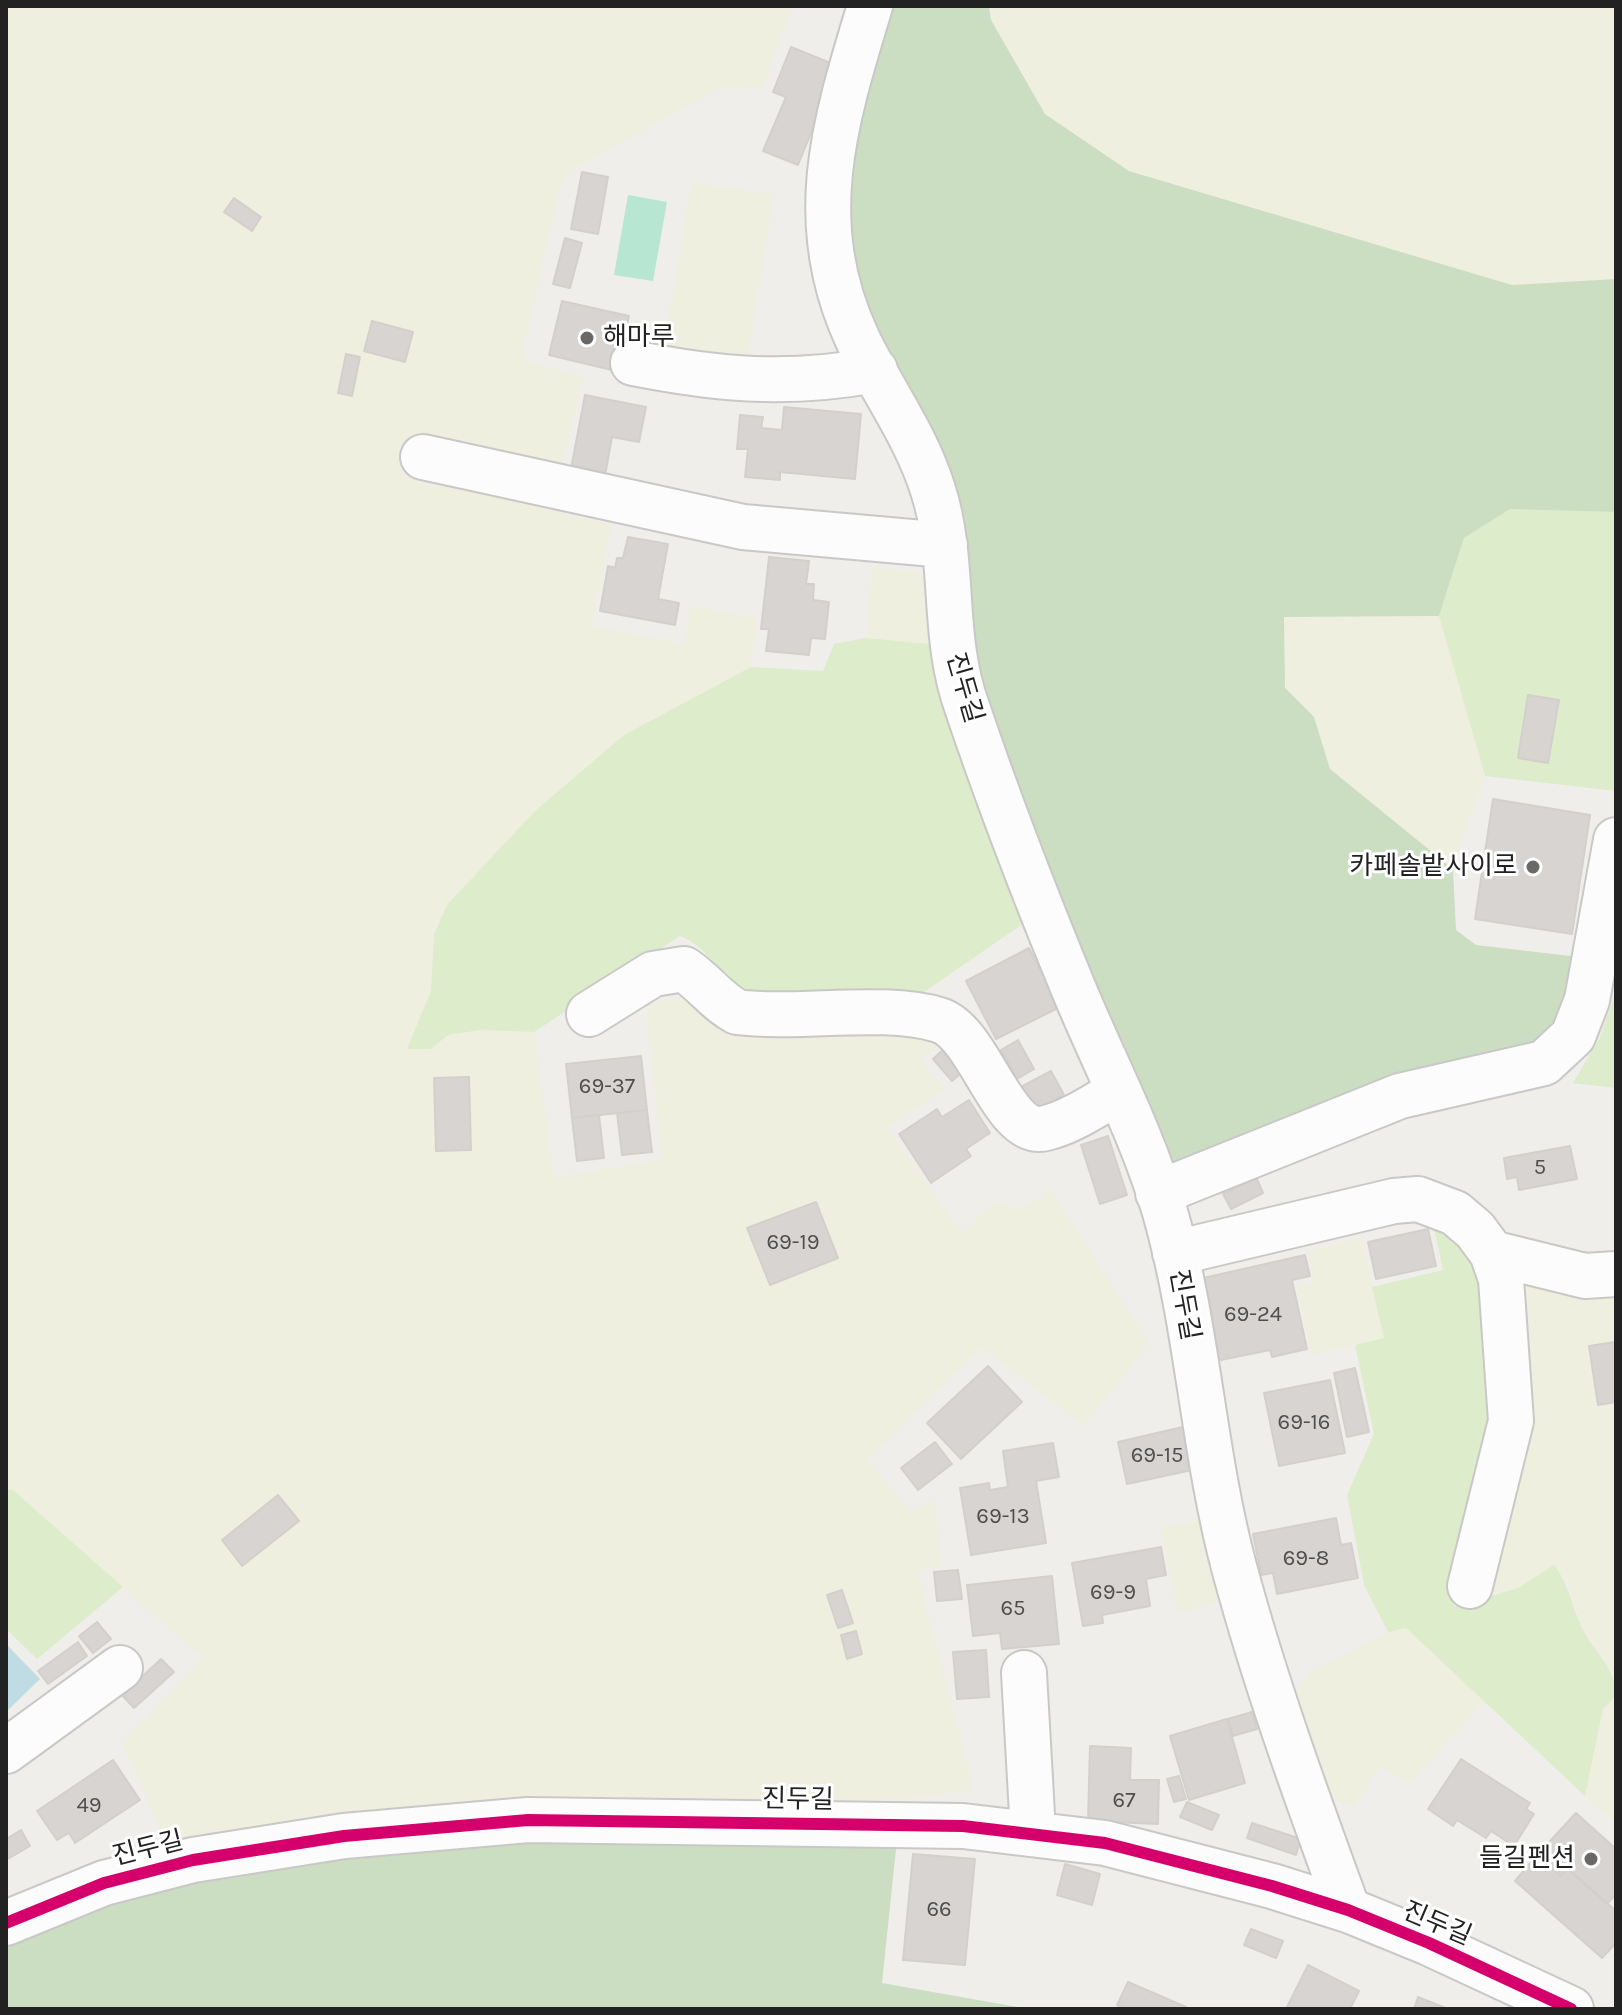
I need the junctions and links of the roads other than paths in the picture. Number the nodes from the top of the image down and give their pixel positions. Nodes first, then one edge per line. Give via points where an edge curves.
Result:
1 (870, 6) edge
2 (633, 363) dead end
3 (875, 370) junction
4 (423, 457) dead end
5 (945, 545) junction
6 (1616, 840) edge
7 (589, 1014) dead end
8 (1118, 1092) junction
9 (1158, 1193) junction
10 (1175, 1253) junction
11 (1492, 1253) junction
12 (1616, 1274) edge
13 (1470, 1586) dead end
14 (120, 1668) dead end
15 (1024, 1673) dead end
16 (6, 1751) edge
17 (1033, 1832) junction
18 (1348, 1910) junction
19 (6, 1923) edge
20 (1571, 2009) edge

1 - 3 street, 진두길 via 839,110 826,184 827,235 840,290
2 - 3 street via 732,380 785,382
3 - 5 street, 진두길 via 912,437 934,492
4 - 5 street via 743,527
5 - 8 street, 진두길 via 951,649 966,706
6 - 9 street via 1587,1000 1573,1036 1544,1063 1400,1096
7 - 8 street via 653,974 684,969 737,1012 901,1014 945,1022 1028,1128 1064,1121
8 - 9 street, 진두길
9 - 10 street, 진두길
10 - 11 street, 진두길 via 1418,1199 1455,1213
10 - 18 street, 진두길 via 1234,1567
11 - 12 street via 1585,1276
11 - 13 street, 진두길 via 1501,1279 1511,1421
14 - 16 street
15 - 17 street
17 - 18 street, 진두길 via 1174,1860
17 - 19 street, 진두길 via 963,1826 528,1820 359,1835 164,1867 104,1883
18 - 20 street, 진두길

